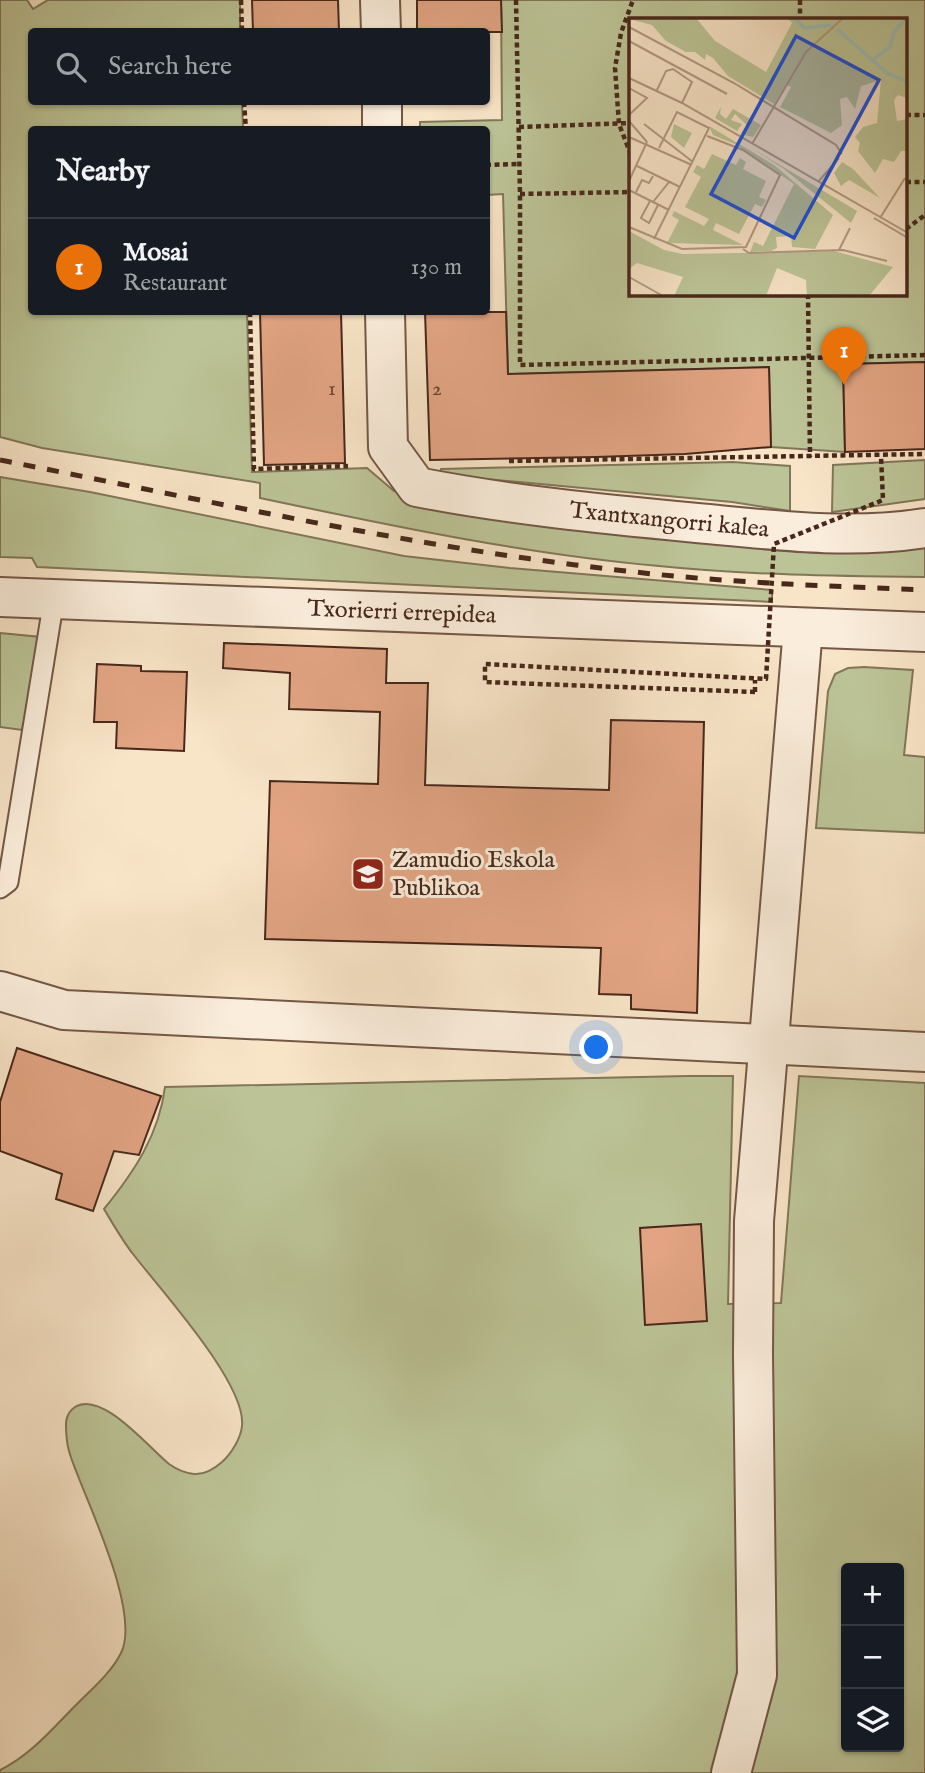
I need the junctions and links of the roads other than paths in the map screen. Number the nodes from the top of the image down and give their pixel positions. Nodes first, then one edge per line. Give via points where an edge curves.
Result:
1 (380, 0) edge
2 (381, 28) edge
3 (382, 105) edge
4 (382, 126) edge
5 (386, 315) edge
6 (925, 528) edge
7 (0, 597) edge
8 (54, 599) junction
9 (803, 628) junction
10 (925, 632) edge
11 (0, 888) edge
12 (0, 991) edge
13 (769, 1044) junction
14 (925, 1052) edge
15 (731, 1773) edge

1 - 2 street
3 - 4 street
5 - 6 street, Txantxangorri kalea via 388,447 417,486 488,501 748,528 852,535
7 - 8 street, Txorierri errepidea
8 - 9 street, Txorierri errepidea
8 - 11 lane via 8,882
9 - 10 street, Txorierri errepidea
9 - 13 street
12 - 13 street via 64,1010
13 - 14 street
13 - 15 street via 754,1221 757,1675

